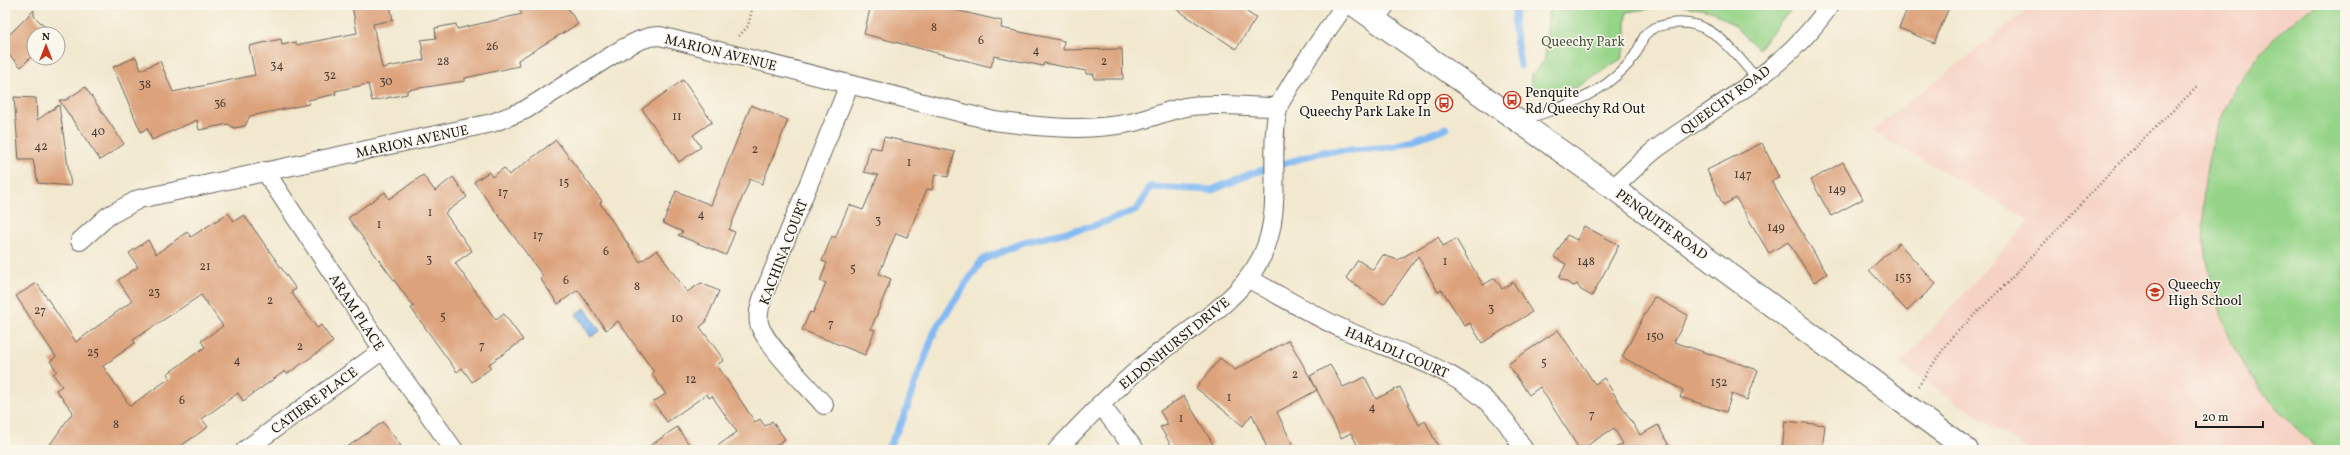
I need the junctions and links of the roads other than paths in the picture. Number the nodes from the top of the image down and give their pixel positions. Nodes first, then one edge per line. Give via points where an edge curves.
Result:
1 (1345, 5) edge
2 (1354, 5) edge
3 (1391, 5) edge
4 (1830, 5) edge
5 (1378, 23) junction
6 (1758, 80) junction
7 (849, 85) junction
8 (1278, 107) junction
9 (1517, 122) junction
10 (265, 171) junction
11 (1613, 188) junction
12 (80, 241) dead end
13 (1249, 279) junction
14 (383, 350) junction
15 (1100, 404) junction
16 (824, 405) dead end
17 (245, 450) edge
18 (454, 450) edge
19 (1057, 450) edge
20 (1135, 450) edge
21 (1524, 450) edge
22 (1967, 450) edge

1 - 8 street, ELDONHURST DRIVE
2 - 5 street, PENQUITE ROAD
3 - 5 lane
4 - 6 street, QUEECHY ROAD via 1796,44
5 - 9 street, PENQUITE ROAD
6 - 9 lane via 1722,39 1707,29 1683,22 1657,26 1646,34 1636,54 1617,76 1598,90 1566,107
6 - 11 street, QUEECHY ROAD via 1655,150
7 - 8 street, MARION AVENUE via 994,121 1071,128 1132,123 1192,106
7 - 10 street, MARION AVENUE via 726,52 651,36 622,48 525,110 492,123
7 - 16 street, KACHINA COURT via 771,276 762,302 759,323 769,342
8 - 13 street, ELDONHURST DRIVE via 1274,146 1275,189 1272,227 1263,254
9 - 11 street, PENQUITE ROAD
10 - 12 street, MARION AVENUE via 139,199 108,216
10 - 14 street, ARAM PLACE
11 - 22 street, PENQUITE ROAD
13 - 15 street, ELDONHURST DRIVE via 1223,307 1142,366
13 - 21 street, HARADLI COURT via 1344,330 1433,365 1455,377 1484,399 1506,422
14 - 17 street, CATIERE PLACE
14 - 18 street, ARAM PLACE
15 - 19 street, ELDONHURST DRIVE
15 - 20 street

